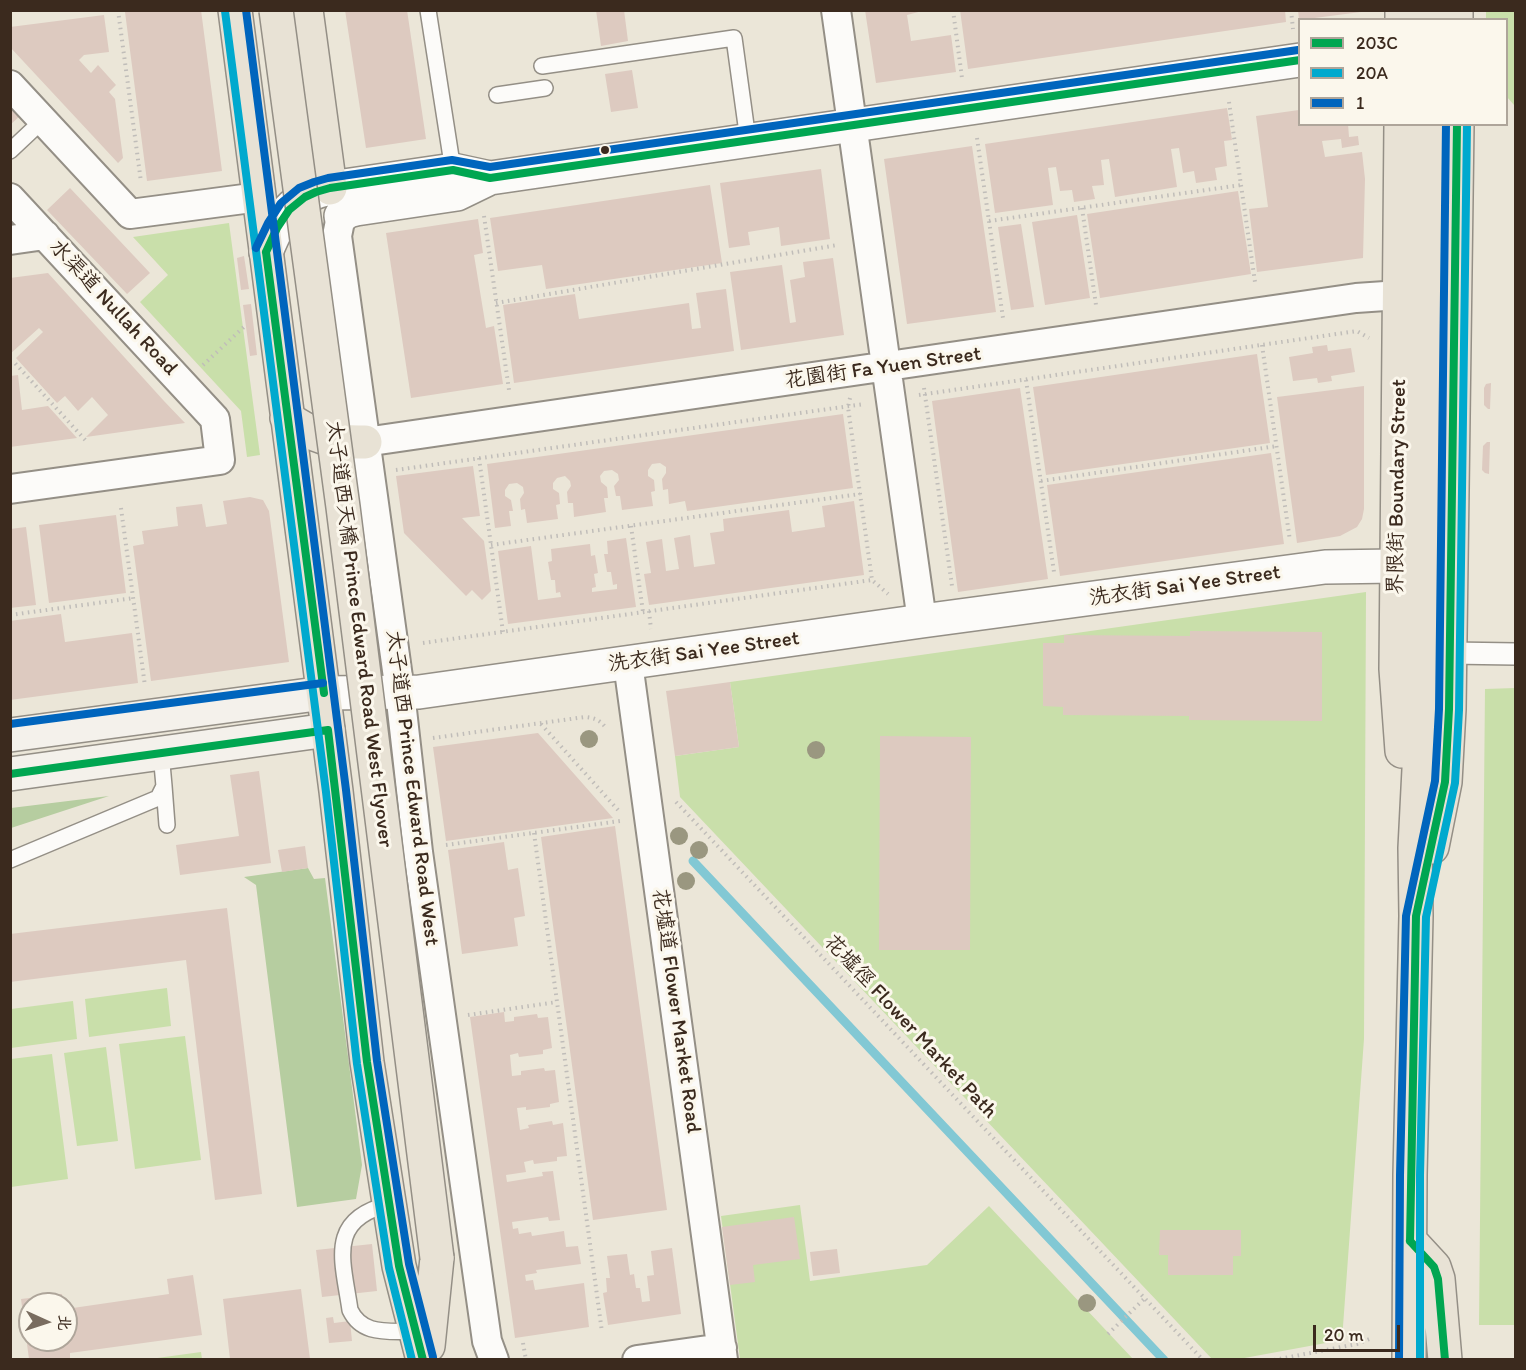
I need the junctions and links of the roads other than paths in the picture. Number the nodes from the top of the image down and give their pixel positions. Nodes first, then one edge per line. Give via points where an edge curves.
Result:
1 (235, 10) edge
2 (276, 10) edge
3 (306, 10) edge
4 (428, 10) edge
5 (836, 10) edge
6 (1296, 45) edge
7 (542, 66) dead end
8 (10, 85) edge
9 (545, 88) dead end
10 (497, 95) dead end
11 (43, 120) junction
12 (852, 125) junction
13 (1401, 126) edge
14 (1427, 126) edge
15 (1456, 126) edge
16 (748, 140) junction
17 (10, 150) edge
18 (453, 170) junction
19 (490, 178) junction
20 (259, 197) junction
21 (10, 198) edge
22 (336, 202) junction
23 (45, 235) junction
24 (10, 240) edge
25 (266, 252) junction
26 (1400, 295) junction
27 (886, 367) junction
28 (287, 418) junction
29 (366, 442) junction
30 (10, 489) edge
31 (1410, 566) junction
32 (922, 621) junction
33 (1450, 653) junction
34 (1515, 654) edge
35 (628, 663) junction
36 (400, 692) junction
37 (324, 693) junction
38 (328, 730) junction
39 (10, 735) edge
40 (161, 753) junction
41 (10, 774) edge
42 (164, 786) junction
43 (167, 825) dead end
44 (10, 860) edge
45 (1416, 916) junction
46 (390, 1204) junction
47 (1410, 1241) junction
48 (421, 1350) edge
49 (723, 1354) edge
50 (494, 1359) edge
51 (637, 1359) edge
52 (1409, 1359) edge
53 (1445, 1359) edge

1 - 20 main road
2 - 48 main road, 太子道西天橋 Prince Edward Road West Flyover, bridge via 437,1258 429,1341
3 - 22 main road
4 - 18 lane
5 - 12 street
6 - 12 street
7 - 16 lane via 734,38
8 - 11 street
9 - 10 lane
11 - 17 lane
11 - 20 street via 130,214
12 - 16 street
12 - 27 street
13 - 26 main road, 界限街 Boundary Street
14 - 31 main road
15 - 33 main road, 界限街 Boundary Street
16 - 19 street
18 - 19 street
18 - 22 street
19 - 22 street via 457,194 348,211
20 - 25 main road
21 - 23 street, 水渠道 Nullah Road
22 - 25 street via 310,192 291,207
22 - 29 street, 太子道西 Prince Edward Road West
23 - 24 street
23 - 30 street, 水渠道 Nullah Road via 215,419 220,460
25 - 28 main road
26 - 27 street, 花園街 Fa Yuen Street via 1356,298
26 - 31 main road, 界限街 Boundary Street
27 - 29 street, 花園街 Fa Yuen Street
27 - 32 street
28 - 29 main road via 326,439
28 - 37 main road
29 - 36 street, 太子道西 Prince Edward Road West
31 - 32 street, 洗衣街 Sai Yee Street via 1325,567
31 - 45 main road, 界限街 Boundary Street via 1422,710
32 - 35 street, 洗衣街 Sai Yee Street
33 - 34 street
33 - 45 main road, 界限街 Boundary Street via 1445,782
35 - 36 street, 洗衣街 Sai Yee Street
35 - 49 street, 花墟道 Flower Market Road
36 - 37 street, 洗衣街 Sai Yee Street
36 - 50 street, 太子道西 Prince Edward Road West via 418,852 482,1307 489,1352
37 - 38 main road
37 - 39 main road, 洗衣街 Sai Yee Street
38 - 40 main road
38 - 46 main road via 368,1062
40 - 41 main road
40 - 42 lane
42 - 43 lane
42 - 44 lane via 158,798
45 - 47 main road, 界限街 Boundary Street
46 - 48 main road via 399,1266
46 - 48 lane via 365,1212 345,1237 342,1247 350,1310 362,1326
47 - 52 main road, 界限街 Boundary Street
47 - 53 main road via 1434,1267 1438,1279
49 - 51 street

